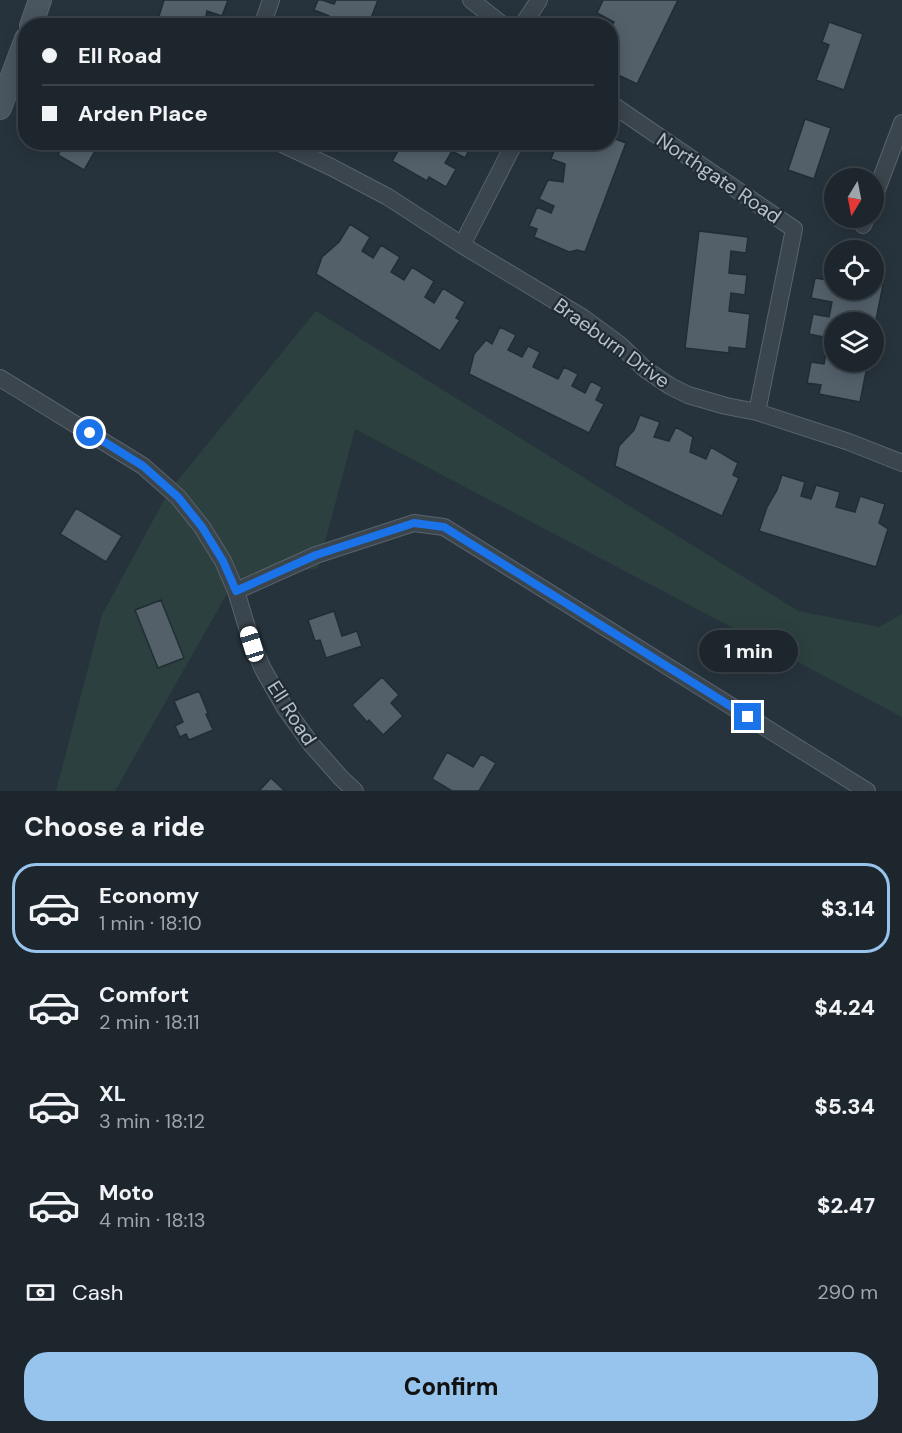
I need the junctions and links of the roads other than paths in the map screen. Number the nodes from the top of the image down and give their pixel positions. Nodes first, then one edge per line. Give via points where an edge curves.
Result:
1 (40, 0) edge
2 (271, 0) edge
3 (471, 0) edge
4 (539, 0) edge
5 (34, 18) edge
6 (265, 18) edge
7 (494, 18) edge
8 (527, 18) edge
9 (18, 60) edge
10 (0, 108) edge
11 (618, 109) edge
12 (902, 123) edge
13 (296, 150) edge
14 (511, 150) edge
15 (884, 171) edge
16 (462, 244) junction
17 (0, 378) edge
18 (757, 412) junction
19 (902, 463) edge
20 (236, 591) junction
21 (355, 791) edge
22 (867, 791) edge

1 - 5 street
2 - 6 street
3 - 7 street
4 - 8 street
9 - 10 street
11 - 18 street, Northgate Road via 794,229
12 - 15 street
13 - 16 street, Braeburn Drive via 388,197
14 - 16 street
16 - 18 street, Braeburn Drive via 582,317 670,386 698,398
17 - 20 street, Ell Road via 143,466 178,497 223,561
18 - 19 street, Braeburn Drive
20 - 21 street, Ell Road via 252,644 285,708 311,744
20 - 22 street via 316,555 414,523 444,527

